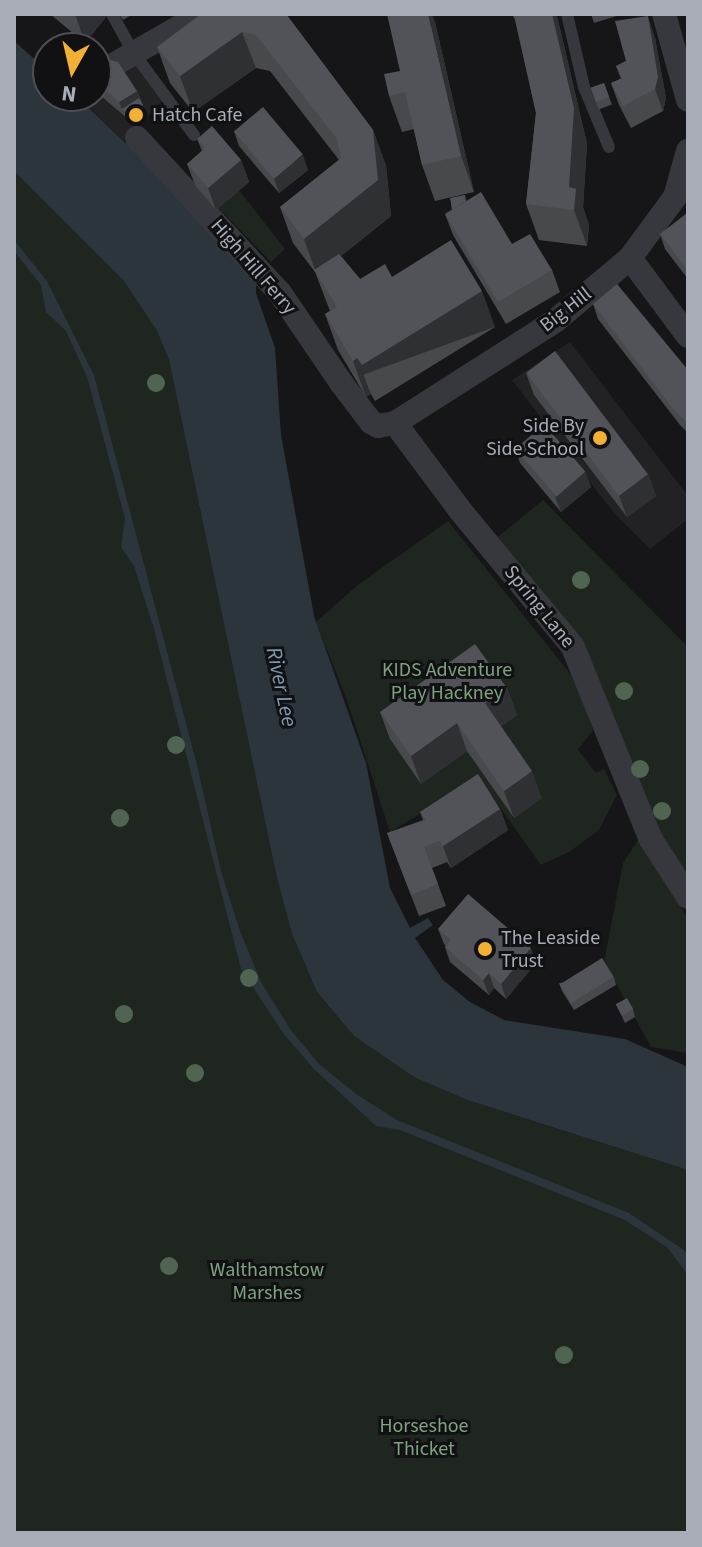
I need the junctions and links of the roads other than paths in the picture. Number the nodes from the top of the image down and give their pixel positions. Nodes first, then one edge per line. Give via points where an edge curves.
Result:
1 (112, 14) edge
2 (202, 14) edge
3 (567, 14) edge
4 (664, 14) edge
5 (133, 52) junction
6 (112, 65) edge
7 (688, 91) edge
8 (194, 135) dead end
9 (137, 138) dead end
10 (609, 147) dead end
11 (688, 151) edge
12 (630, 258) junction
13 (688, 336) edge
14 (395, 423) junction
15 (688, 897) edge

1 - 5 lane
2 - 5 street
3 - 10 lane via 584,87
4 - 7 street
5 - 6 street
5 - 8 lane
9 - 14 street, High Hill Ferry via 280,293 371,422
11 - 12 street, Big Hill via 675,197
12 - 13 street
12 - 14 street, Big Hill via 555,321
14 - 15 street, Spring Lane via 573,647 650,838

